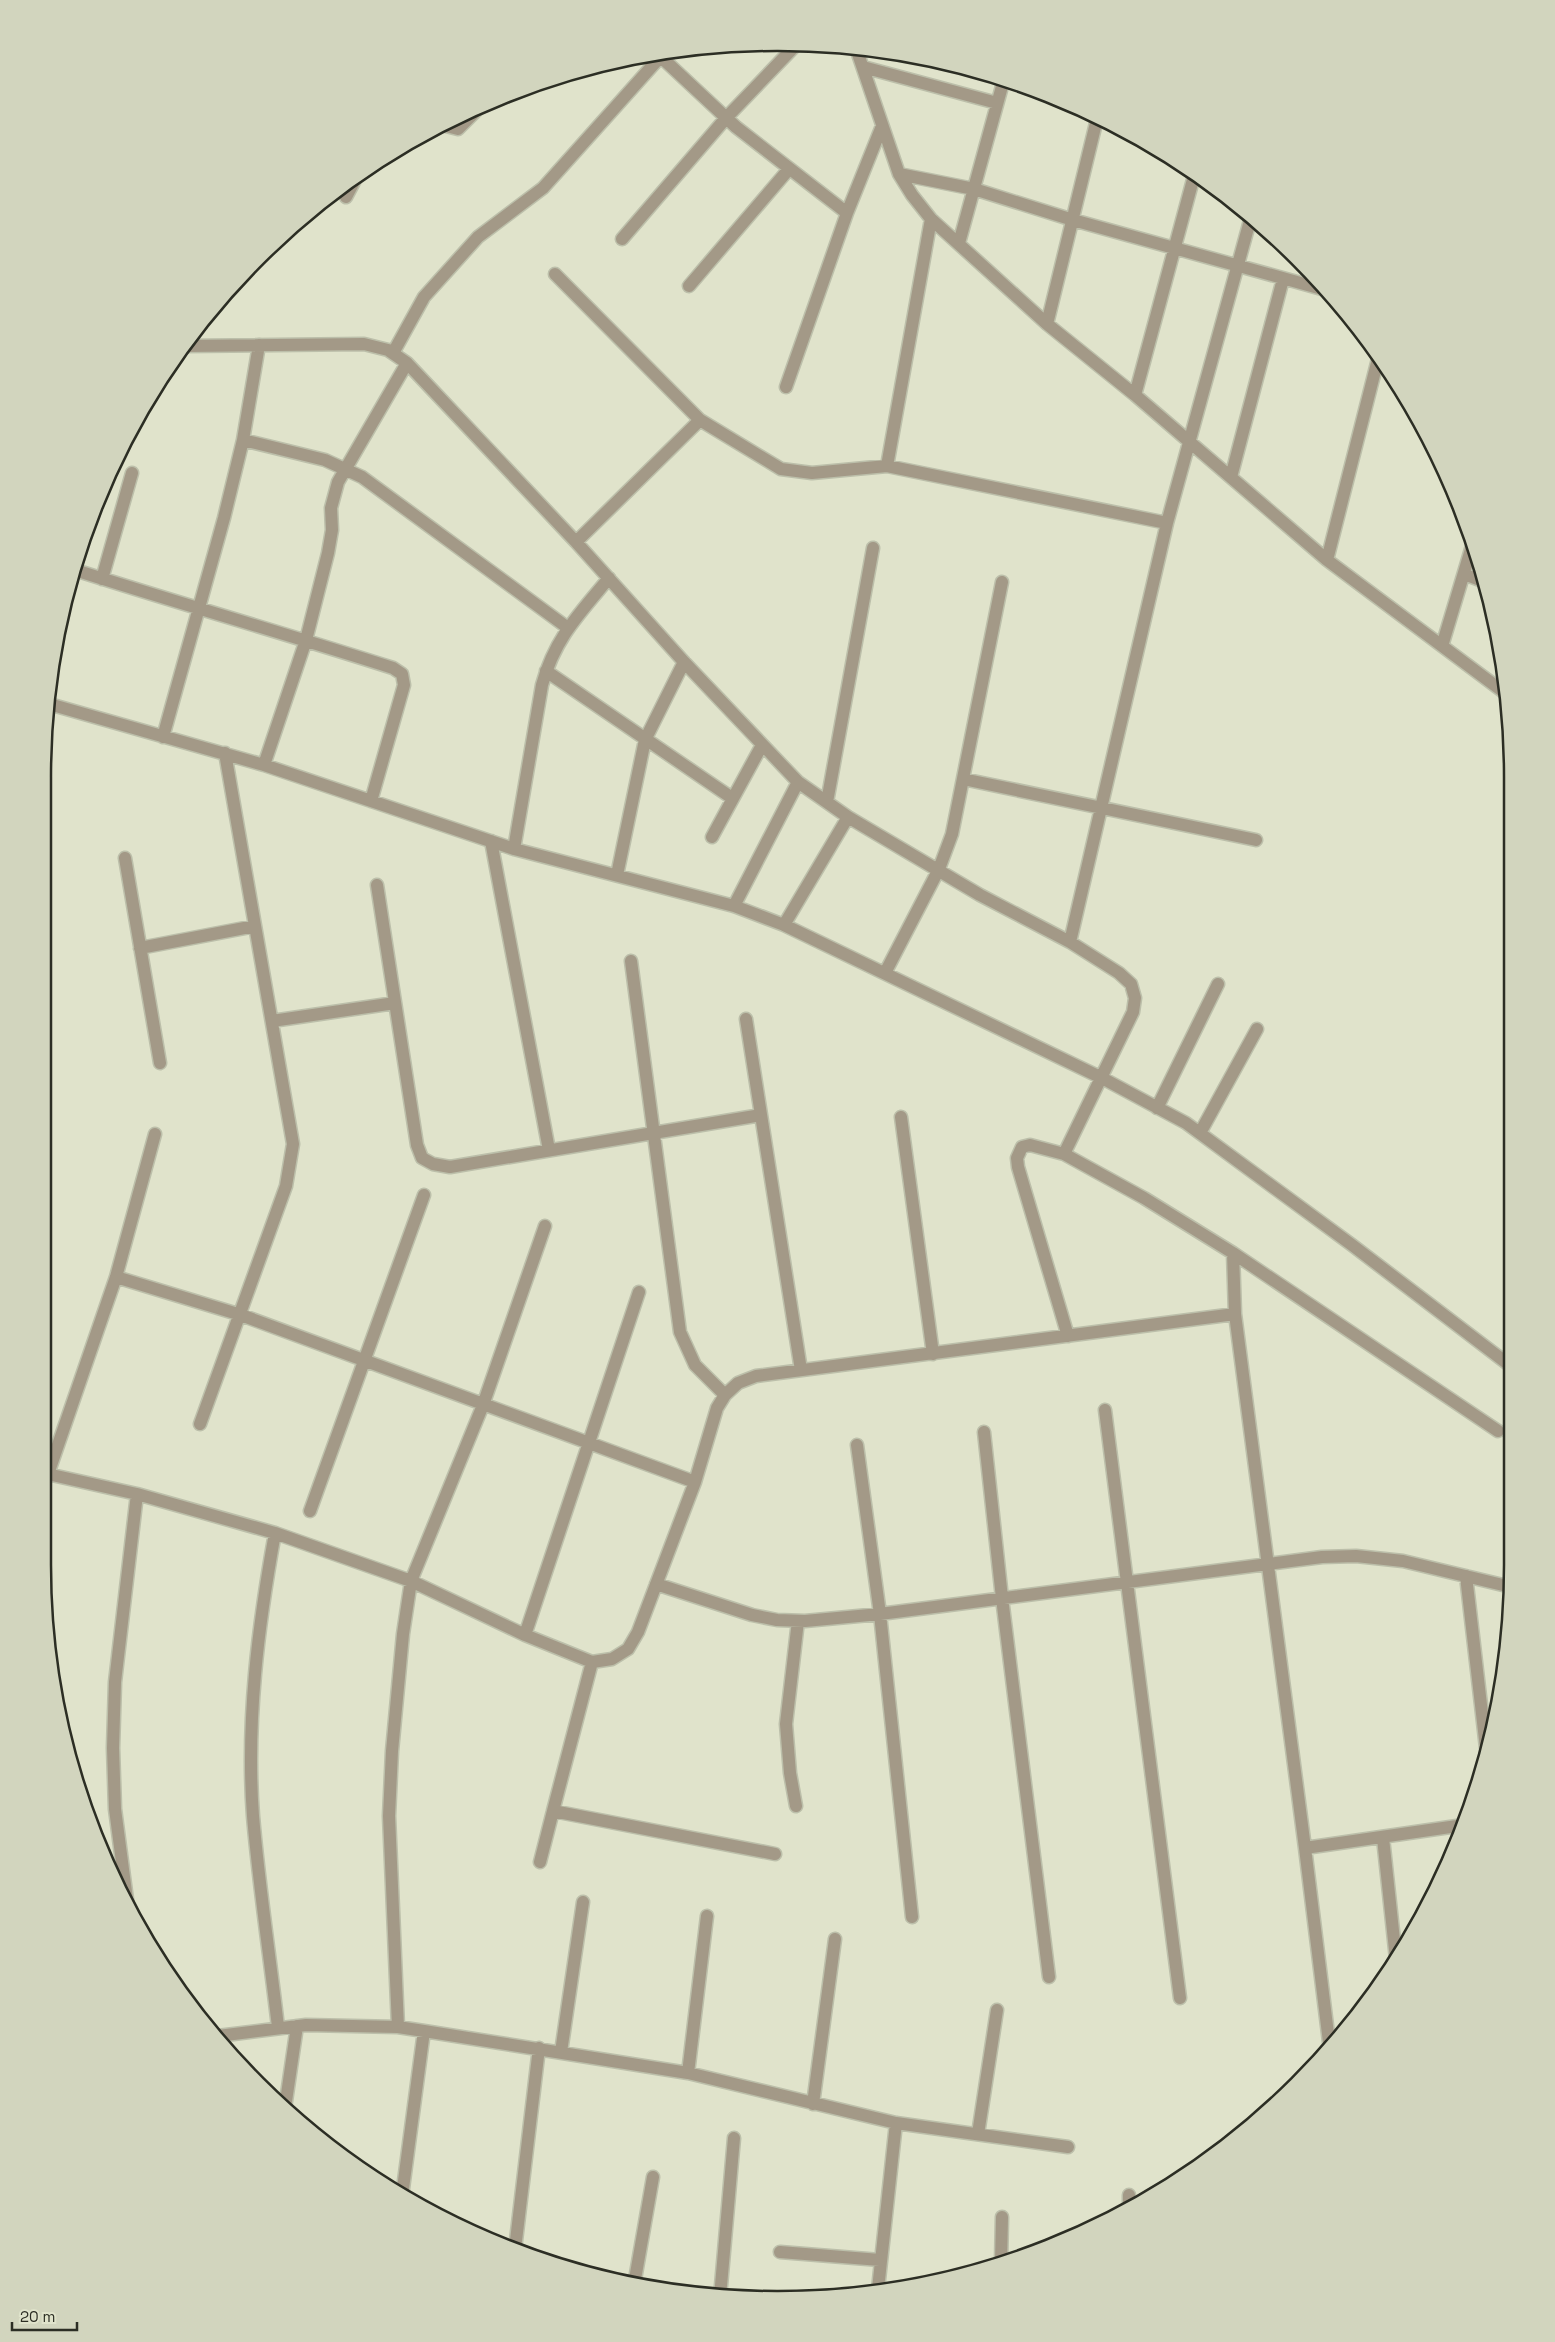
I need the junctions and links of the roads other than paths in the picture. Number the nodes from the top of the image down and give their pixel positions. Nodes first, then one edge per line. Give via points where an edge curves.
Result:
1 (790, 51) edge
2 (859, 56) edge
3 (665, 60) edge
4 (656, 62) edge
5 (863, 68) junction
6 (1002, 87) edge
7 (998, 103) junction
8 (726, 118) junction
9 (465, 122) edge
10 (1096, 125) edge
11 (882, 126) junction
12 (453, 128) edge
13 (789, 169) junction
14 (899, 174) junction
15 (1193, 182) edge
16 (974, 189) junction
17 (349, 191) edge
18 (346, 197) dead end
19 (847, 213) junction
20 (931, 219) junction
21 (1073, 220) junction
22 (1249, 225) edge
23 (622, 238) dead end
24 (959, 243) junction
25 (1176, 248) junction
26 (1238, 265) junction
27 (555, 274) dead end
28 (1282, 279) junction
29 (689, 286) dead end
30 (1312, 287) edge
31 (1047, 324) junction
32 (259, 345) junction
33 (193, 346) edge
34 (393, 353) junction
35 (407, 363) junction
36 (1376, 367) edge
37 (786, 387) dead end
38 (1135, 395) junction
39 (700, 420) junction
40 (243, 440) junction
41 (1189, 442) junction
42 (887, 466) junction
43 (346, 468) junction
44 (132, 473) dead end
45 (1230, 477) junction
46 (1167, 523) junction
47 (576, 542) junction
48 (873, 548) dead end
49 (1469, 557) edge
50 (1327, 560) junction
51 (81, 572) edge
52 (1464, 574) junction
53 (609, 578) junction
54 (1475, 578) edge
55 (102, 579) junction
56 (1002, 582) dead end
57 (200, 610) junction
58 (568, 628) junction
59 (306, 640) junction
60 (1442, 646) junction
61 (684, 662) junction
62 (546, 671) junction
63 (1498, 688) edge
64 (55, 706) edge
65 (164, 737) junction
66 (645, 740) junction
67 (762, 746) junction
68 (225, 754) junction
69 (264, 765) junction
70 (963, 779) junction
71 (798, 782) junction
72 (732, 798) junction
73 (371, 801) junction
74 (827, 802) junction
75 (1101, 808) junction
76 (848, 817) junction
77 (712, 837) dead end
78 (1256, 840) dead end
79 (491, 841) junction
80 (514, 849) junction
81 (125, 858) dead end
82 (939, 869) junction
83 (617, 875) junction
84 (377, 885) dead end
85 (734, 906) junction
86 (784, 925) junction
87 (256, 926) junction
88 (1070, 942) junction
89 (140, 948) junction
90 (631, 961) dead end
91 (885, 973) junction
92 (1218, 984) dead end
93 (395, 1002) junction
94 (746, 1019) dead end
95 (272, 1021) junction
96 (1257, 1029) dead end
97 (160, 1063) dead end
98 (1102, 1078) junction
99 (1157, 1108) junction
100 (760, 1115) junction
101 (901, 1117) dead end
102 (655, 1132) junction
103 (1200, 1133) junction
104 (155, 1134) dead end
105 (549, 1150) junction
106 (1064, 1154) junction
107 (424, 1195) dead end
108 (545, 1226) dead end
109 (1233, 1253) junction
110 (116, 1277) junction
111 (639, 1292) dead end
112 (1235, 1314) junction
113 (241, 1316) junction
114 (1068, 1336) junction
115 (933, 1354) junction
116 (1504, 1361) edge
117 (364, 1362) junction
118 (801, 1370) junction
119 (725, 1395) junction
120 (483, 1405) junction
121 (1105, 1410) dead end
122 (200, 1424) dead end
123 (1498, 1431) dead end
124 (984, 1432) dead end
125 (590, 1443) junction
126 (857, 1445) dead end
127 (51, 1460) edge
128 (51, 1475) edge
129 (695, 1482) junction
130 (137, 1494) junction
131 (310, 1511) dead end
132 (275, 1533) junction
133 (1268, 1563) junction
134 (1466, 1576) junction
135 (412, 1581) junction
136 (1128, 1581) junction
137 (656, 1584) junction
138 (1503, 1585) edge
139 (1002, 1598) junction
140 (880, 1614) junction
141 (798, 1621) junction
142 (525, 1635) junction
143 (592, 1662) junction
144 (1484, 1731) edge
145 (796, 1806) dead end
146 (553, 1811) junction
147 (1454, 1827) edge
148 (1383, 1838) junction
149 (1305, 1848) junction
150 (775, 1854) dead end
151 (540, 1862) dead end
152 (125, 1883) edge
153 (583, 1902) dead end
154 (707, 1916) dead end
155 (912, 1917) dead end
156 (835, 1939) dead end
157 (1395, 1946) edge
158 (1049, 1977) dead end
159 (1180, 1998) dead end
160 (997, 2010) dead end
161 (297, 2026) junction
162 (278, 2027) junction
163 (398, 2028) junction
164 (424, 2030) junction
165 (224, 2035) edge
166 (1328, 2038) edge
167 (539, 2048) junction
168 (561, 2052) junction
169 (688, 2073) junction
170 (286, 2099) edge
171 (813, 2104) junction
172 (896, 2123) junction
173 (978, 2134) junction
174 (734, 2138) dead end
175 (1068, 2147) dead end
176 (653, 2177) dead end
177 (403, 2186) edge
178 (1129, 2195) dead end
179 (1129, 2200) edge
180 (1002, 2217) dead end
181 (516, 2241) edge
182 (780, 2252) dead end
183 (1001, 2255) edge
184 (880, 2260) junction
185 (635, 2277) edge
186 (878, 2284) edge
187 (721, 2288) edge

1 - 8 street
2 - 5 street
3 - 8 street
4 - 34 street via 543,188 478,237 431,289
5 - 7 street
5 - 11 street
6 - 7 street
7 - 16 street
8 - 13 street
8 - 23 street
9 - 12 street via 458,129
10 - 21 street
11 - 14 street
11 - 19 street
13 - 19 street
13 - 29 street
14 - 16 street
14 - 20 street
15 - 25 street
16 - 21 street
16 - 24 street
17 - 18 street
19 - 37 street
20 - 24 street
20 - 42 street
21 - 25 street
21 - 31 street
22 - 26 street
24 - 31 street
25 - 26 street
25 - 38 street
26 - 28 street
26 - 41 street
27 - 39 street
28 - 30 street
28 - 45 street
31 - 38 street
32 - 33 street
32 - 34 street via 364,344
32 - 40 street
34 - 35 street
35 - 43 street
35 - 47 street
36 - 50 street
38 - 41 street
39 - 42 street via 780,469 812,473
39 - 47 street
40 - 43 street
40 - 57 street
41 - 45 street
41 - 46 street
42 - 46 street
43 - 58 street
43 - 59 street via 338,482 331,508 328,553
44 - 55 street
45 - 50 street
46 - 75 street
47 - 53 street
48 - 74 street
49 - 52 street
50 - 60 street
51 - 55 street
52 - 54 street
52 - 60 street
53 - 58 street
53 - 61 street
55 - 57 street
56 - 70 street
57 - 59 street
57 - 65 street
58 - 62 street via 554,649
59 - 69 street
59 - 73 street via 393,668 402,674 404,685
60 - 63 street
61 - 66 street
61 - 67 street
62 - 66 street
62 - 80 street
64 - 65 street
65 - 68 street
66 - 72 street
66 - 83 street
67 - 71 street
67 - 72 street
68 - 69 street
68 - 87 street
69 - 73 street
70 - 75 street
70 - 82 street via 952,834
71 - 74 street
71 - 85 street
72 - 77 street
73 - 79 street
74 - 76 street
75 - 78 street
75 - 88 street
76 - 82 street
76 - 86 street
79 - 80 street
79 - 105 street
80 - 83 street
81 - 89 street
82 - 88 street via 980,895
82 - 91 street
83 - 85 street
84 - 93 street
85 - 86 street
86 - 91 street
87 - 89 street
87 - 95 street
88 - 98 street via 1119,973 1131,984 1135,998 1133,1012
89 - 97 street
90 - 102 street
91 - 98 street
92 - 99 street
93 - 95 street
93 - 105 street via 417,1144 422,1158 450,1167
94 - 100 street
95 - 113 street via 291,1129 291,1162 286,1186
96 - 103 street
98 - 99 street
98 - 106 street
99 - 103 street
100 - 102 street
100 - 118 street
101 - 115 street
102 - 105 street
102 - 119 street via 680,1332 695,1365
103 - 116 street
104 - 110 street
106 - 109 street
106 - 114 street via 1030,1145 1022,1147 1017,1158
107 - 117 street
108 - 120 street
109 - 112 street
109 - 123 street
110 - 113 street
110 - 127 street
111 - 125 street
112 - 114 street
112 - 133 street
113 - 117 street
113 - 122 street
114 - 115 street
115 - 118 street
117 - 120 street
117 - 131 street
118 - 119 street via 756,1376 738,1383
119 - 129 street via 717,1408
120 - 125 street
120 - 135 street
121 - 136 street
124 - 139 street
125 - 129 street
125 - 142 street
126 - 140 street
128 - 130 street
129 - 137 street
130 - 132 street
130 - 152 street via 114,1682 115,1809
132 - 135 street
132 - 162 street via 261,1608 252,1753 253,1816
133 - 134 street via 1356,1556 1403,1561
133 - 136 street
133 - 149 street
134 - 138 street
134 - 144 street
135 - 142 street
135 - 163 street via 403,1634 389,1816
136 - 139 street
136 - 159 street
137 - 141 street via 752,1615
137 - 143 street via 628,1649 612,1659
139 - 140 street
139 - 158 street
140 - 141 street
140 - 155 street
141 - 145 street via 786,1724
142 - 143 street
143 - 146 street
146 - 150 street
146 - 151 street
147 - 148 street
148 - 149 street
148 - 157 street
149 - 166 street
153 - 168 street
154 - 169 street
156 - 171 street
160 - 173 street
161 - 162 street
161 - 163 street
161 - 170 street
162 - 165 street
163 - 164 street
164 - 167 street
164 - 177 street
167 - 168 street
167 - 181 street
168 - 169 street
169 - 171 street
171 - 172 street
172 - 173 street
172 - 184 street
173 - 175 street
174 - 187 street
176 - 185 street
178 - 179 street
180 - 183 street
182 - 184 street
184 - 186 street

